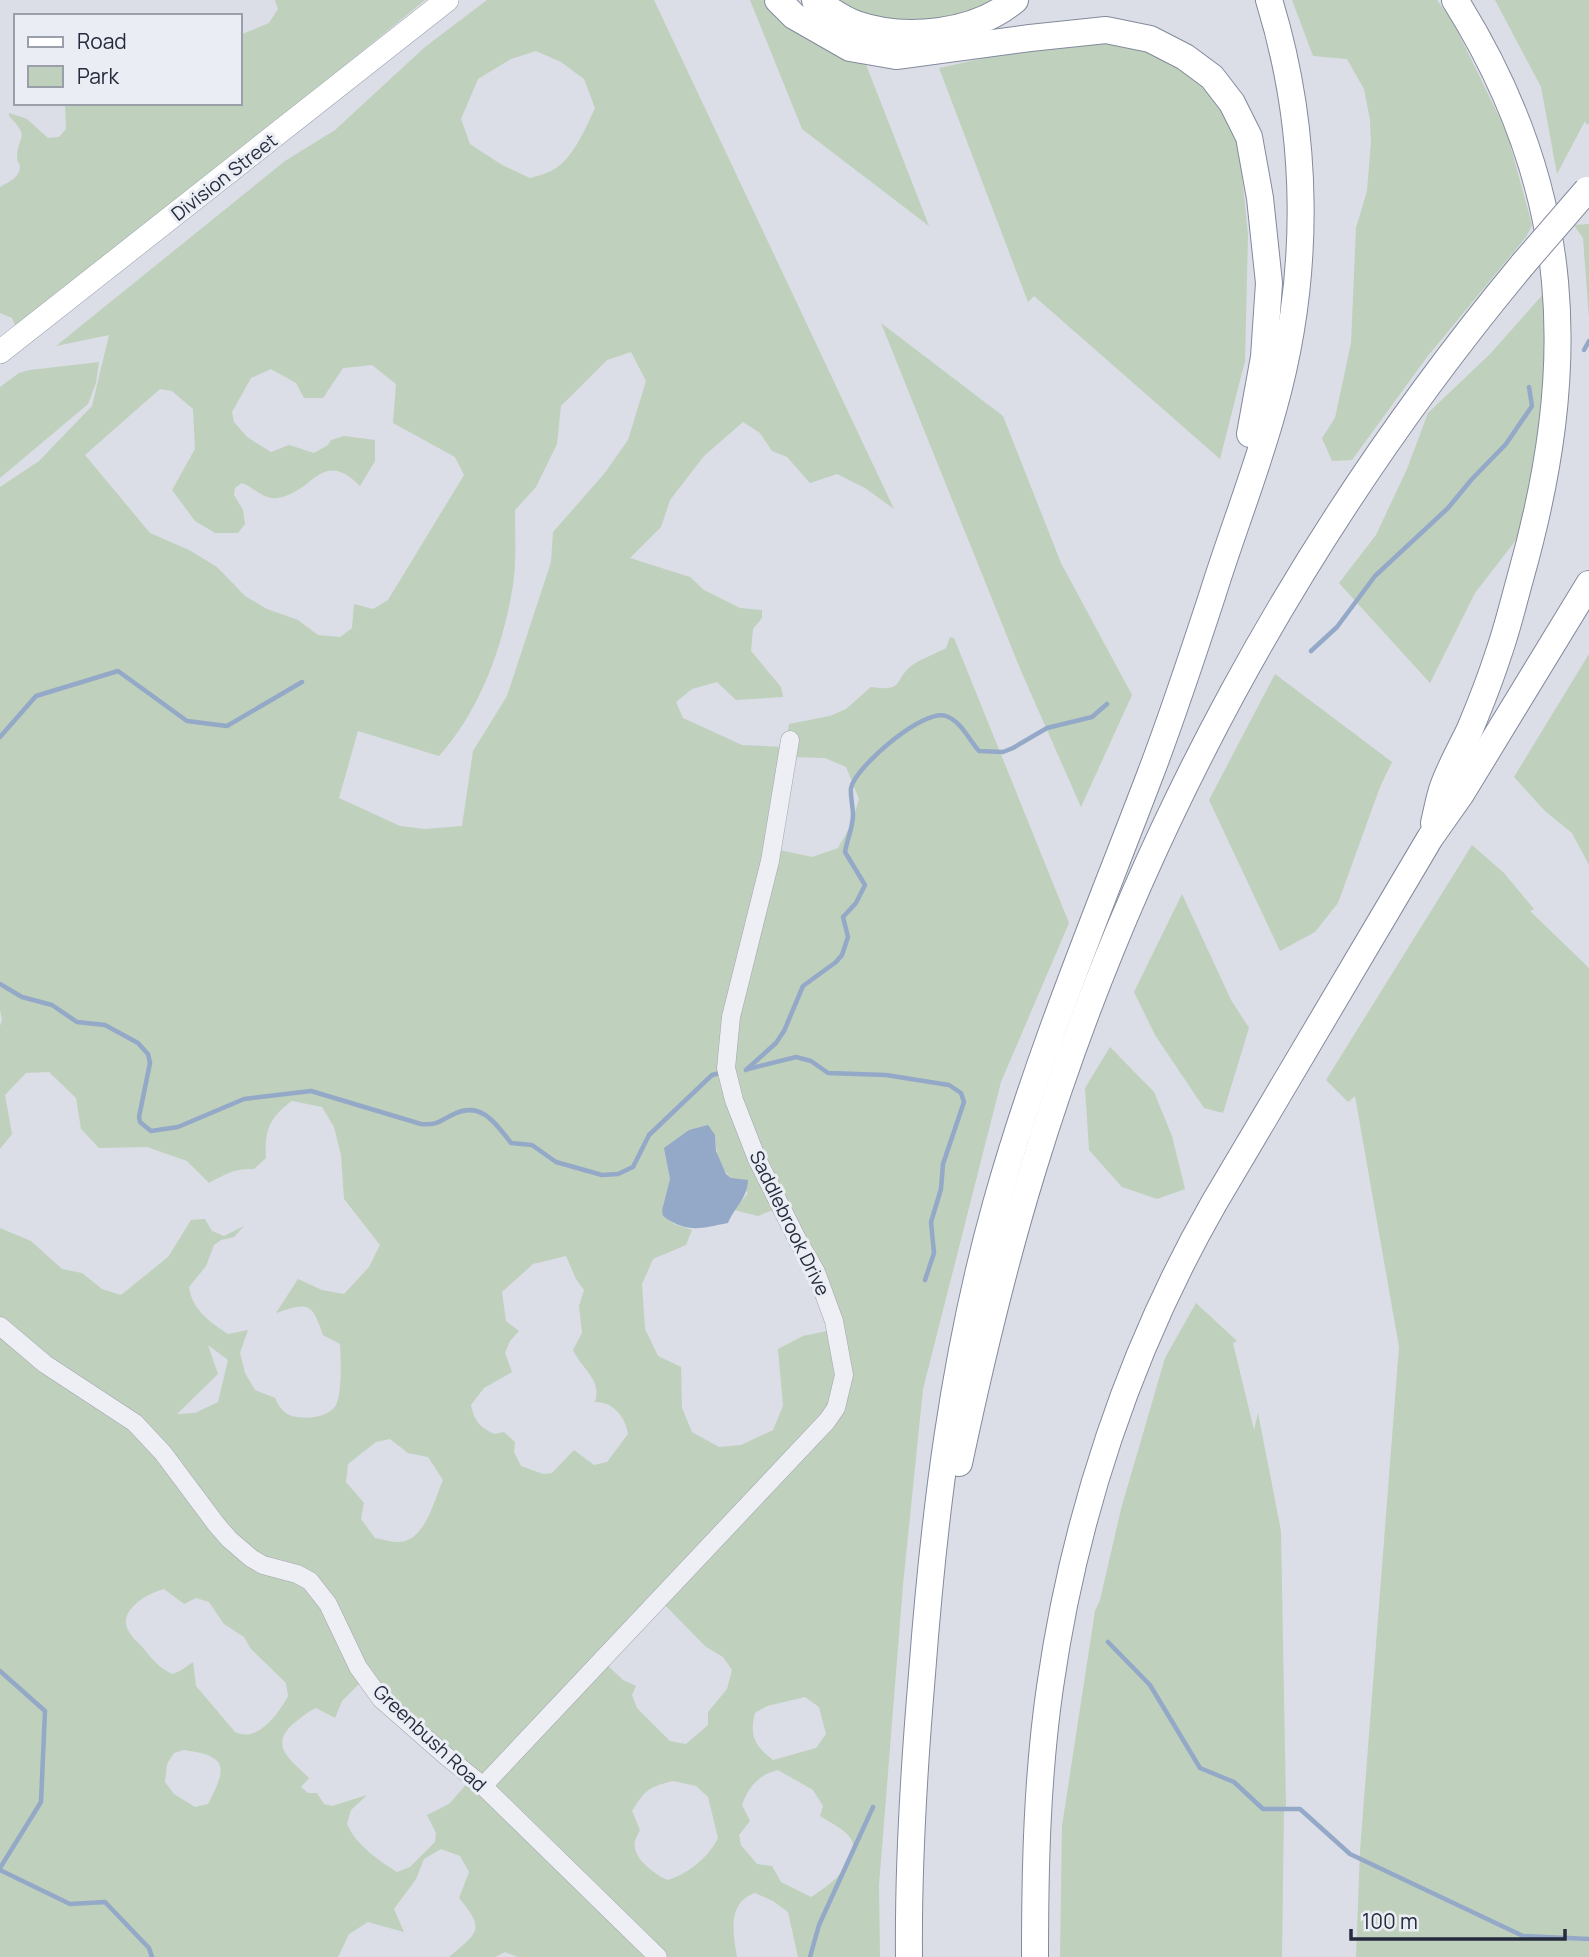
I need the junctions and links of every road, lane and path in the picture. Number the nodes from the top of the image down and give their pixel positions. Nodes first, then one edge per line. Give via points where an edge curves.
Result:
1 (447, 0) edge
2 (778, 0) edge
3 (815, 0) edge
4 (1015, 0) edge
5 (1269, 0) edge
6 (1455, 0) edge
7 (1588, 189) edge
8 (0, 352) edge
9 (1589, 584) edge
10 (1214, 588) junction
11 (790, 740) dead end
12 (1430, 838) junction
13 (0, 1325) edge
14 (920, 1692) junction
15 (484, 1786) junction
16 (658, 1957) edge
17 (909, 1957) edge
18 (1035, 1957) edge

1 - 8 main road, Division Street
2 - 10 highway via 794,16 850,48 896,56 1106,30 1150,39 1212,77 1232,103 1249,137 1260,198 1269,307 1256,407
3 - 4 highway via 856,24 900,33 939,33 1004,9
5 - 10 highway via 1297,129 1301,206 1297,284 1274,408
6 - 12 highway via 1506,93 1533,166 1554,269 1559,357 1549,455 1513,609 1492,676 1443,787
7 - 14 highway, bridge via 1460,342 1340,511 1234,689 1186,781 1122,923 1049,1117 1002,1279 955,1484
9 - 12 highway
10 - 14 highway via 1153,768 1042,1060 995,1208 960,1362 940,1479
11 - 15 street, Saddlebrook Drive via 770,861 731,1017 726,1068 758,1159 823,1289 843,1362 842,1386 827,1420
12 - 18 highway via 1196,1234 1122,1401 1080,1535 1050,1687 1037,1839
13 - 15 street, Greenbush Road via 45,1364 141,1429 216,1524 251,1558 310,1581 328,1604 358,1667 381,1699
14 - 17 highway via 911,1822
15 - 16 street, Greenbush Road

